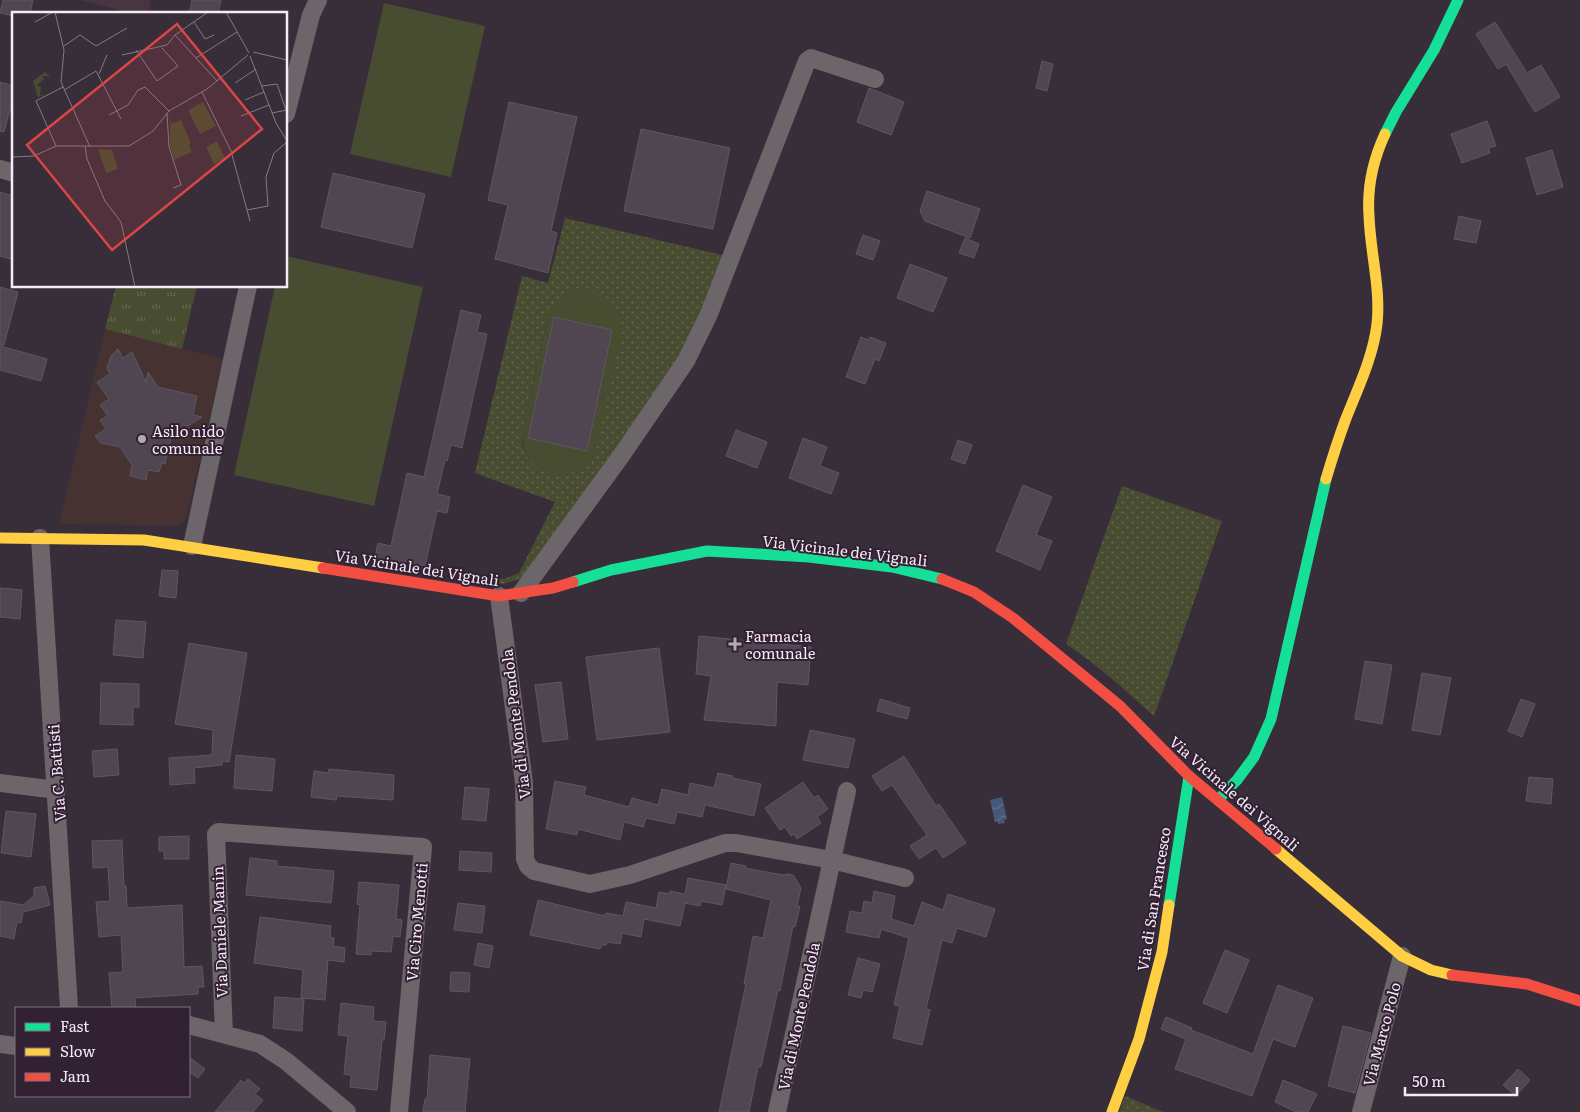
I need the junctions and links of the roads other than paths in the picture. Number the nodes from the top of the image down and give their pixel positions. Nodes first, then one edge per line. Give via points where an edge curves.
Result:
1 (318, 0) edge
2 (1458, 0) edge
3 (875, 79) dead end
4 (288, 106) edge
5 (248, 288) edge
6 (0, 538) edge
7 (40, 538) junction
8 (192, 546) junction
9 (521, 593) junction
10 (499, 596) junction
11 (1189, 776) junction
12 (0, 783) edge
13 (57, 790) junction
14 (847, 791) dead end
15 (1218, 800) junction
16 (218, 832) joint
17 (832, 860) junction
18 (906, 878) dead end
19 (1402, 956) junction
20 (1580, 1002) edge
21 (69, 1007) edge
22 (190, 1025) edge
23 (224, 1034) junction
24 (0, 1044) edge
25 (15, 1046) edge
26 (347, 1112) edge
27 (399, 1112) edge
28 (777, 1112) edge
29 (1112, 1112) edge
30 (1361, 1112) edge

1 - 4 street via 311,15
2 - 15 street via 1434,49 1382,137 1370,180 1369,217 1377,293 1377,324 1372,350 1334,453 1272,716 1254,756
3 - 9 street via 811,58 807,60 712,305 686,361
5 - 8 street
6 - 7 street, Via Vicinale dei Vignali
7 - 8 street, Via Vicinale dei Vignali via 144,540
7 - 13 street, Via C. Battisti
8 - 10 street, Via Vicinale dei Vignali
9 - 10 street, Via Vicinale dei Vignali
9 - 11 street, Via Vicinale dei Vignali via 553,588 611,570 707,551 809,557 936,576 974,592 1013,618 1120,706
10 - 17 street, Via di Monte Pendola via 524,783 525,859 534,871 590,884 630,875 726,843
11 - 15 street, Via Vicinale dei Vignali
11 - 29 street, Via di San Francesco via 1162,952 1139,1039
12 - 13 street
13 - 21 street, Via C. Battisti
14 - 17 street, Via di Monte Pendola
15 - 19 street, Via Vicinale dei Vignali
16 - 23 street, Via Daniele Manin via 215,836
16 - 27 street, Via Ciro Menotti via 423,847
17 - 18 street, Via di Monte Pendola
17 - 28 street, Via di Monte Pendola
19 - 20 street, Via Vicinale dei Vignali via 1430,970 1527,984
19 - 30 street, Via Marco Polo
22 - 23 street
23 - 26 street via 260,1044 286,1061
24 - 25 street

